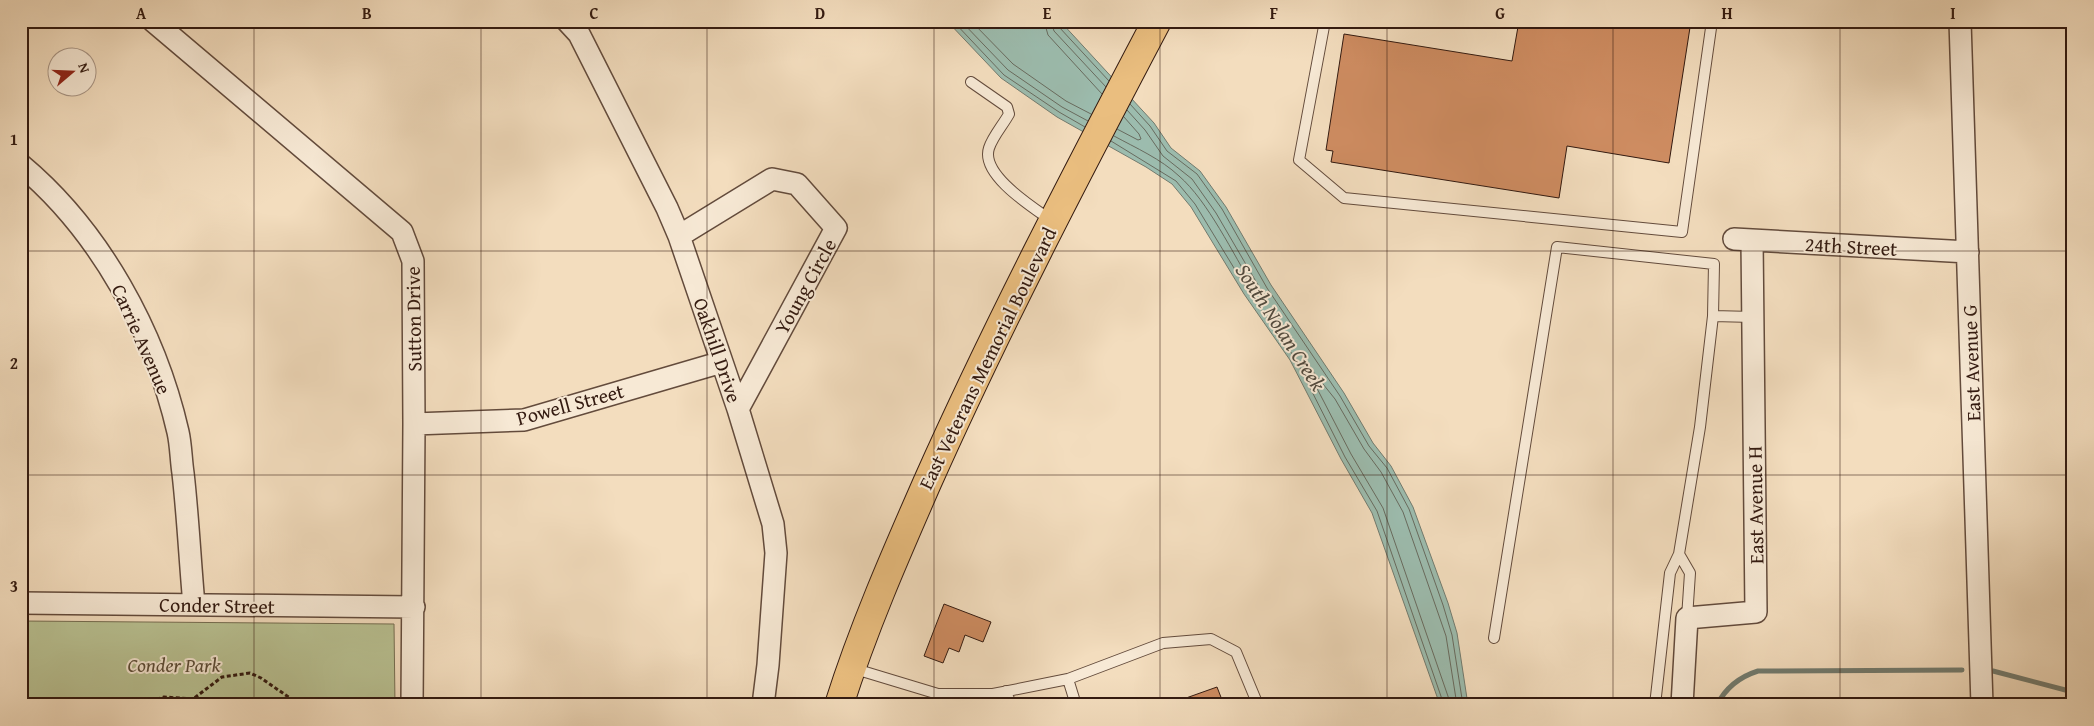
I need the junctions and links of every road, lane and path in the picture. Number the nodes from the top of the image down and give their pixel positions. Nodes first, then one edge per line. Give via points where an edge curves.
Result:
1 (153, 21) edge
2 (567, 21) edge
3 (1157, 21) edge
4 (1325, 21) edge
5 (1712, 21) edge
6 (1960, 21) edge
7 (970, 82) dead end
8 (21, 165) edge
9 (1053, 221) junction
10 (679, 236) junction
11 (1743, 240) joint
12 (1968, 252) junction
13 (1713, 316) junction
14 (1753, 317) junction
15 (722, 362) junction
16 (738, 409) junction
17 (414, 424) junction
18 (1679, 554) junction
19 (21, 603) edge
20 (194, 605) junction
21 (414, 607) junction
22 (1686, 618) junction
23 (1494, 638) dead end
24 (851, 668) junction
25 (1068, 679) junction
26 (1006, 691) junction
27 (138, 705) edge
28 (300, 705) edge
29 (412, 705) edge
30 (763, 705) edge
31 (839, 705) edge
32 (1011, 705) edge
33 (1076, 705) edge
34 (1258, 705) edge
35 (1654, 705) edge
36 (1682, 705) edge
37 (1982, 705) edge

1 - 17 street, Sutton Drive via 402,232 413,261
2 - 10 street, Oakhill Drive via 579,34 668,208
3 - 9 main road, East Veterans Memorial Boulevard
4 - 5 lane via 1299,160 1344,198 1682,232
6 - 12 street, East Avenue G
7 - 9 lane via 1006,107 1008,114 989,149 989,158 1000,178 1010,191
8 - 20 street, Carrie Avenue via 73,216 106,261 131,305 159,368 178,433
9 - 24 main road, East Veterans Memorial Boulevard via 971,384 888,571
10 - 15 street, Oakhill Drive
10 - 16 street, Young Circle via 772,180 797,184 836,228
11 - 12 street, 24th Street
11 - 14 street, East Avenue H
12 - 37 street, East Avenue G
13 - 14 lane
13 - 18 lane via 1700,427
13 - 23 lane via 1714,264 1557,247
14 - 22 street, East Avenue H via 1756,612
15 - 16 street, Oakhill Drive
15 - 17 street, Powell Street via 524,420
16 - 30 street, Oakhill Drive via 773,524 776,553
17 - 21 street, Sutton Drive
18 - 22 lane via 1690,573
18 - 35 lane via 1670,573
19 - 20 street, Conder Street
20 - 21 street, Conder Street
21 - 29 street, Sutton Drive
22 - 36 street
24 - 26 lane via 938,694
24 - 31 main road, East Veterans Memorial Boulevard
25 - 26 lane
25 - 33 lane
25 - 34 lane via 1163,643 1211,639 1236,652
26 - 32 lane
27 - 28 path via 164,697 193,699 222,677 250,673

